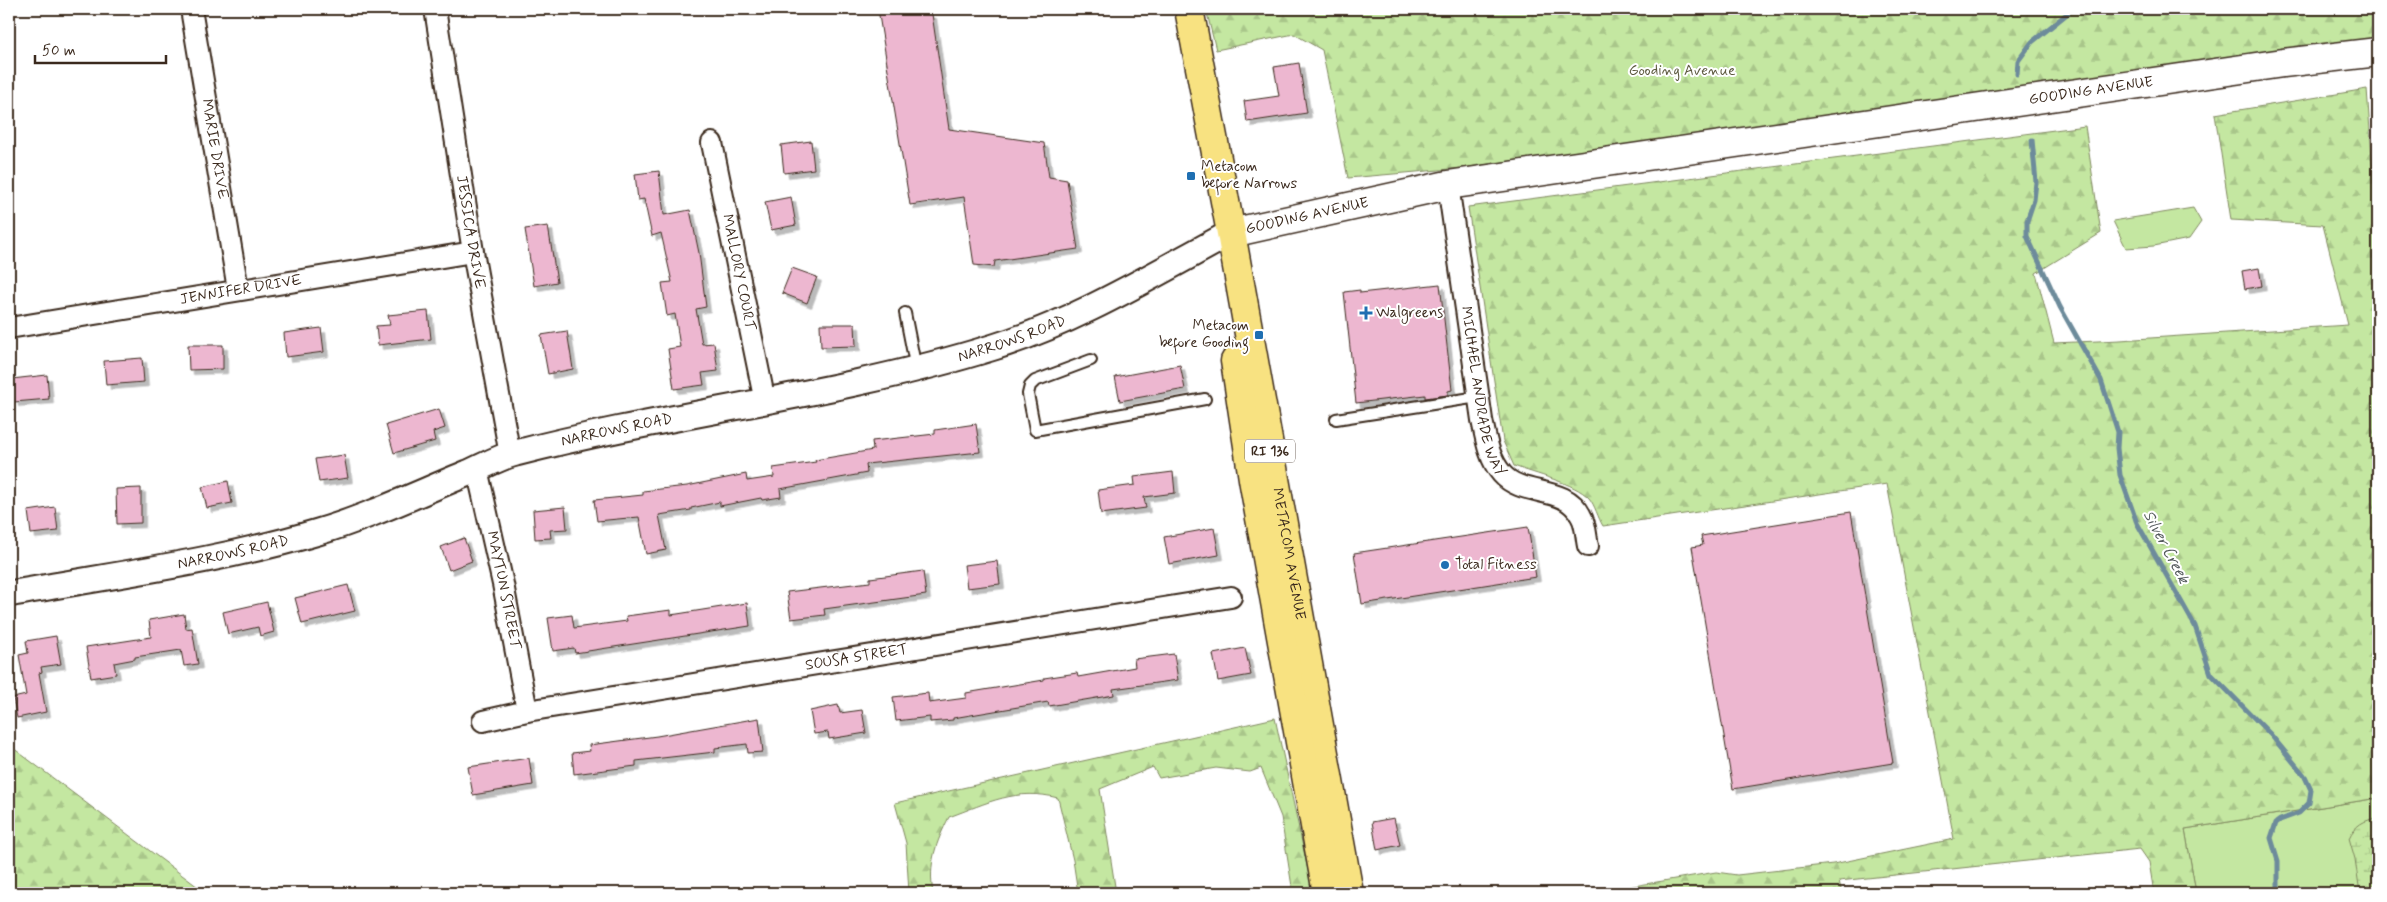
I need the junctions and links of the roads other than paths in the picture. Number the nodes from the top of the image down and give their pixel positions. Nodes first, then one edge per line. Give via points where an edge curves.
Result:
1 (191, 9) edge
2 (434, 9) edge
3 (1177, 9) edge
4 (1189, 9) edge
5 (2378, 52) edge
6 (712, 143) dead end
7 (1448, 185) junction
8 (1224, 237) junction
9 (473, 252) junction
10 (238, 290) junction
11 (905, 313) dead end
12 (9, 328) edge
13 (1091, 360) dead end
14 (916, 369) junction
15 (1478, 397) junction
16 (1205, 398) dead end
17 (765, 402) junction
18 (1336, 419) dead end
19 (510, 455) junction
20 (477, 469) junction
21 (1588, 546) dead end
22 (9, 594) edge
23 (1231, 597) dead end
24 (527, 711) junction
25 (482, 721) dead end
26 (1327, 893) edge
27 (1349, 893) edge

1 - 10 street, MARIE DRIVE
2 - 9 street, JESSICA DRIVE
3 - 8 main road, METACOM AVENUE / RI 136
4 - 8 main road, METACOM AVENUE / RI 136
5 - 7 main road, GOODING AVENUE via 2282,63
6 - 17 street, MALLORY COURT
7 - 8 main road, GOODING AVENUE
7 - 15 street, MICHAEL ANDRADE WAY
8 - 14 street, NARROWS ROAD via 1127,290 1037,332
8 - 26 main road, METACOM AVENUE / RI 136 via 1253,479
8 - 27 main road, METACOM AVENUE / RI 136
9 - 10 street, JENNIFER DRIVE
9 - 19 street, JESSICA DRIVE
10 - 12 street, JENNIFER DRIVE
11 - 14 lane
13 - 16 lane via 1035,381 1030,386 1028,394 1035,430
14 - 17 street, NARROWS ROAD
15 - 18 lane
15 - 21 street, MICHAEL ANDRADE WAY via 1488,449 1502,474 1510,481 1563,498 1574,506 1582,517
17 - 19 street, NARROWS ROAD via 632,426
19 - 20 street, NARROWS ROAD
20 - 22 street, NARROWS ROAD via 312,534 190,562
20 - 24 street, MAYTUN STREET via 504,584
23 - 24 street, SOUSA STREET
24 - 25 street, SOUSA STREET

